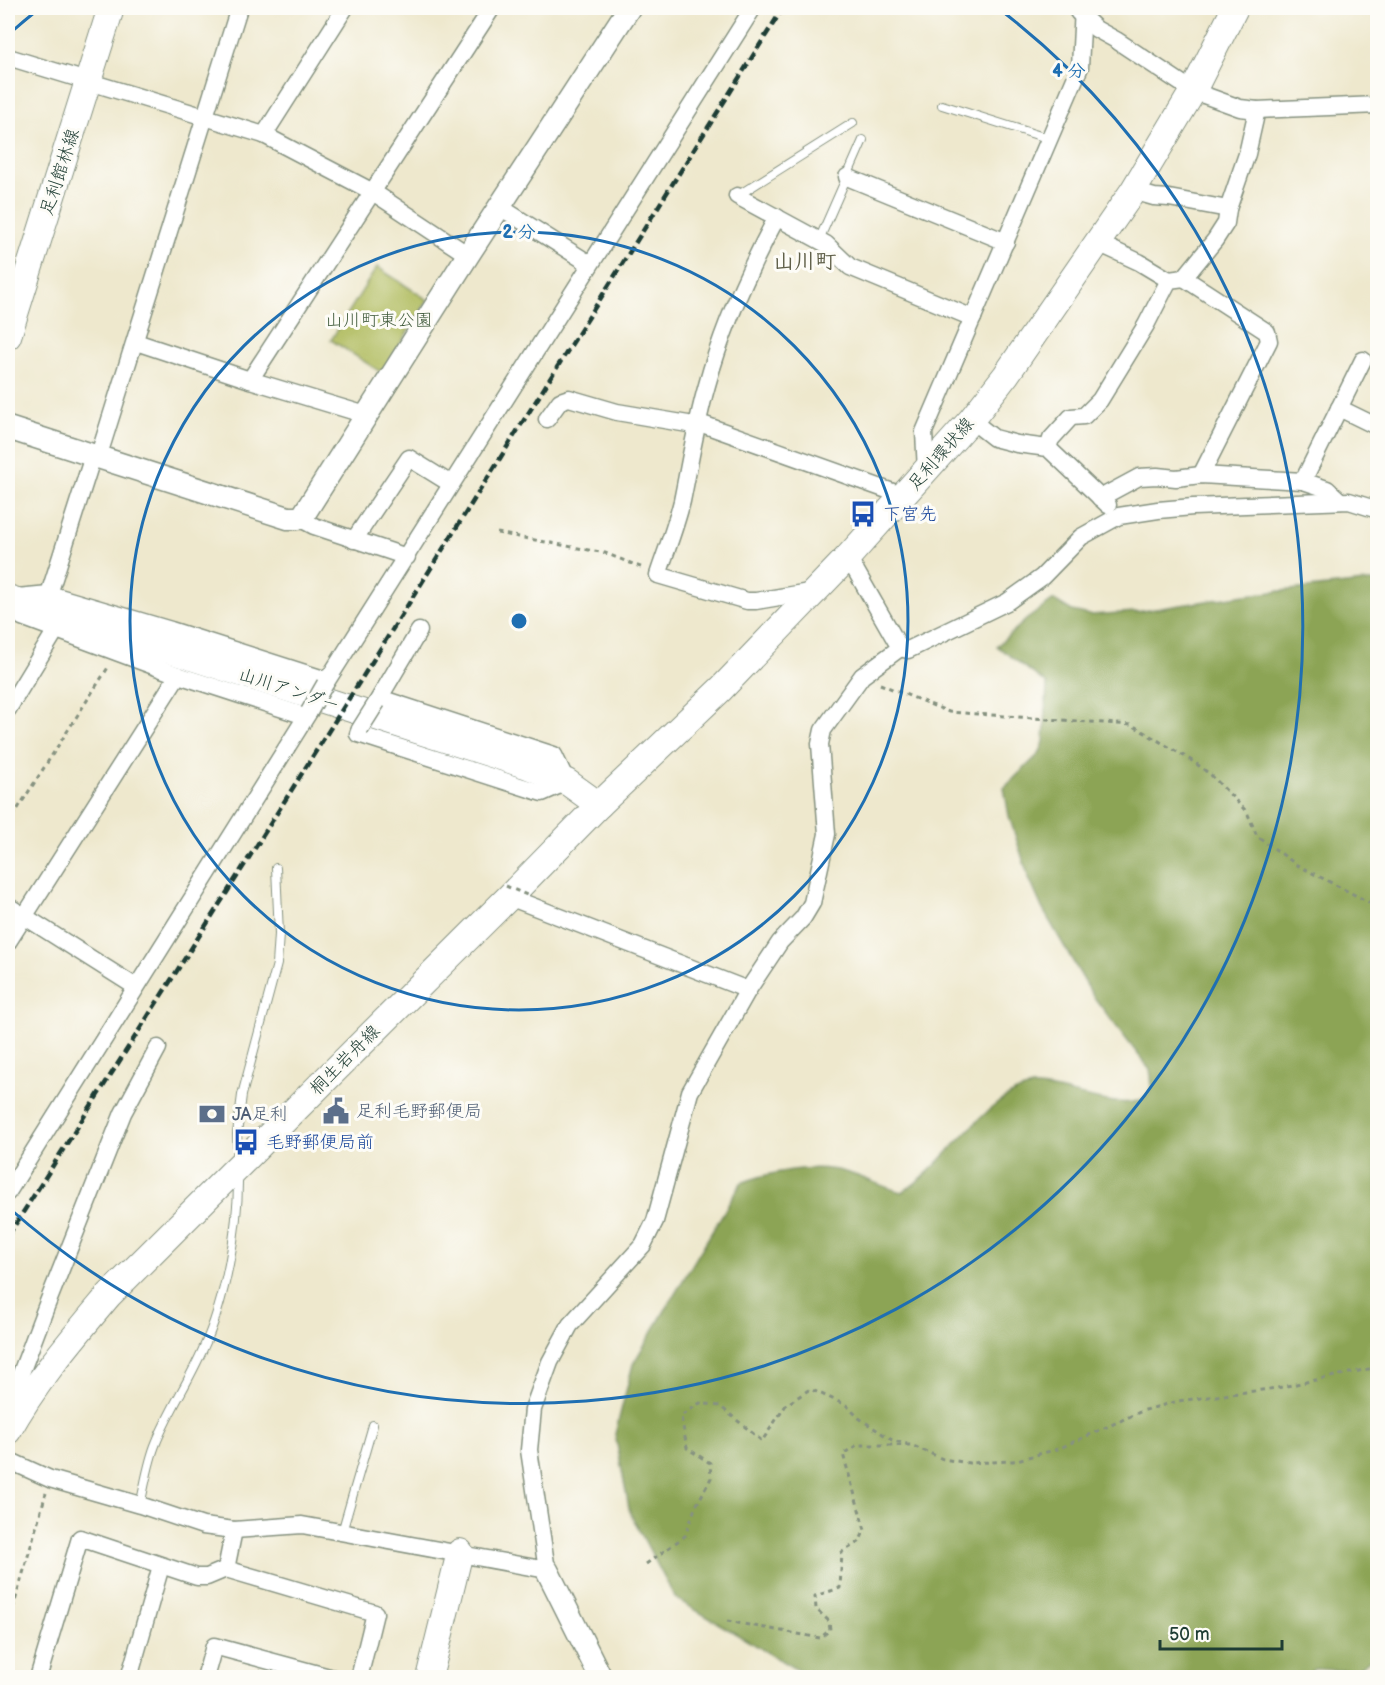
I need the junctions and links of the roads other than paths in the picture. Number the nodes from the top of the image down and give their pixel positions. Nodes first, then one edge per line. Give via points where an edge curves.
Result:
1 (111, 8) edge
2 (239, 8) edge
3 (345, 8) edge
4 (492, 8) edge
5 (629, 8) edge
6 (753, 8) edge
7 (1235, 8) edge
8 (1080, 11) edge
9 (8, 57) edge
10 (88, 81) junction
11 (1193, 91) junction
12 (942, 105) dead end
13 (1377, 105) edge
14 (1257, 111) junction
15 (206, 116) junction
16 (853, 123) dead end
17 (264, 135) junction
18 (1050, 139) junction
19 (863, 140) dead end
20 (847, 177) junction
21 (1133, 190) junction
22 (373, 192) junction
23 (737, 196) joint
24 (500, 207) junction
25 (1228, 209) junction
26 (777, 217) junction
27 (819, 240) junction
28 (1006, 242) junction
29 (1098, 243) junction
30 (468, 255) junction
31 (590, 264) junction
32 (1177, 279) junction
33 (973, 318) junction
34 (8, 336) edge
35 (136, 342) junction
36 (1363, 360) dead end
37 (250, 380) junction
38 (1339, 408) junction
39 (366, 415) junction
40 (547, 419) dead end
41 (971, 420) junction
42 (696, 425) junction
43 (1377, 427) edge
44 (8, 428) edge
45 (1048, 448) junction
46 (96, 457) junction
47 (926, 471) junction
48 (1201, 475) junction
49 (1303, 481) junction
50 (451, 484) junction
51 (904, 496) junction
52 (1100, 498) junction
53 (1340, 501) junction
54 (1377, 510) edge
55 (1119, 516) junction
56 (298, 518) junction
57 (354, 540) junction
58 (407, 556) junction
59 (848, 557) junction
60 (815, 591) junction
61 (8, 599) edge
62 (52, 612) junction
63 (419, 631) dead end
64 (900, 648) junction
65 (178, 675) junction
66 (326, 682) junction
67 (379, 700) junction
68 (8, 709) edge
69 (307, 714) junction
70 (567, 783) junction
71 (598, 805) junction
72 (276, 868) dead end
73 (514, 893) junction
74 (8, 906) edge
75 (24, 916) junction
76 (8, 942) edge
77 (136, 987) junction
78 (748, 990) junction
79 (158, 1048) dead end
80 (238, 1167) junction
81 (8, 1192) edge
82 (21, 1407) junction
83 (373, 1425) dead end
84 (8, 1431) edge
85 (8, 1460) edge
86 (140, 1505) junction
87 (234, 1530) junction
88 (342, 1532) junction
89 (460, 1552) junction
90 (161, 1566) junction
91 (226, 1569) junction
92 (547, 1570) junction
93 (38, 1677) edge
94 (129, 1677) edge
95 (205, 1677) edge
96 (333, 1677) edge
97 (358, 1677) edge
98 (429, 1677) edge
99 (601, 1677) edge

1 - 10 main road, 足利館林線
2 - 15 street
3 - 17 street
4 - 22 street
5 - 24 street
6 - 31 street
7 - 11 main road, 足利環状線
8 - 11 street via 1096,29
8 - 18 street via 1080,67
9 - 10 street
10 - 15 street
10 - 34 main road, 足利館林線
11 - 14 street
11 - 21 main road, 足利環状線
12 - 18 lane
13 - 14 street
14 - 25 street
15 - 17 street
15 - 35 street
16 - 23 lane
17 - 22 street
18 - 28 street
19 - 20 lane
20 - 27 lane
20 - 28 street
21 - 25 street
21 - 29 main road, 足利環状線
22 - 30 street
22 - 37 street
23 - 26 street
24 - 30 street
24 - 31 street
25 - 32 street via 1226,223 1215,240
26 - 27 street
26 - 42 street via 751,265 724,333
27 - 33 street via 850,267
28 - 33 street
29 - 32 street
29 - 41 main road, 足利環状線
30 - 39 street
31 - 50 street
32 - 45 street via 1100,400 1084,416 1071,417
32 - 48 street via 1267,332 1269,341
33 - 47 street via 924,432
35 - 37 street
35 - 46 street
36 - 38 street
37 - 39 street
38 - 43 street
38 - 49 street
39 - 56 street
40 - 42 street via 560,401 568,398 617,412
41 - 45 street via 994,438
41 - 47 main road, 足利環状線
42 - 51 street
42 - 60 street via 681,503 658,575 756,601
44 - 46 street
45 - 52 street
46 - 56 street
46 - 62 street
47 - 51 main road, 足利環状線
48 - 49 street
48 - 52 street via 1139,477
49 - 53 street via 1327,489
50 - 57 street via 409,458
50 - 58 street
51 - 59 main road, 足利環状線
52 - 55 street
53 - 54 street
53 - 55 street via 1158,510
55 - 64 street via 1081,537 1042,577 1007,602 908,650
56 - 57 street
57 - 58 street
58 - 66 street
59 - 60 main road, 足利環状線
59 - 64 street
60 - 71 main road, 足利環状線 via 721,689
61 - 62 main road
62 - 65 street
62 - 66 street via 171,630
62 - 68 street
62 - 70 main road, 山川アンダー via 528,766
63 - 67 street
64 - 78 street via 862,676 823,730 820,744 827,834 812,903
65 - 69 street
65 - 75 street
66 - 69 street, bridge
67 - 70 street via 554,754
67 - 70 street, bridge via 358,734 542,793
69 - 77 street
70 - 71 main road
71 - 73 main road, 桐生岩舟線
72 - 80 lane via 278,963 242,1095
73 - 78 street
73 - 80 main road, 桐生岩舟線
74 - 75 street
75 - 76 street
75 - 77 street
77 - 81 street
78 - 92 street via 690,1092 655,1221 644,1245 570,1325 550,1362 533,1409 529,1450
79 - 82 street via 123,1113 42,1318 18,1381
80 - 82 main road, 桐生岩舟線 via 109,1295
80 - 86 lane via 230,1257 217,1311 204,1347 156,1444
82 - 84 main road, 桐生岩舟線
83 - 88 lane
85 - 86 street via 50,1479
86 - 87 street via 203,1526
87 - 88 street via 302,1526
87 - 91 street
88 - 89 street
89 - 92 street
89 - 98 main road
90 - 91 street via 197,1577
90 - 93 street via 80,1538
90 - 94 street
91 - 97 street via 375,1613
92 - 99 street
95 - 96 street via 214,1646

